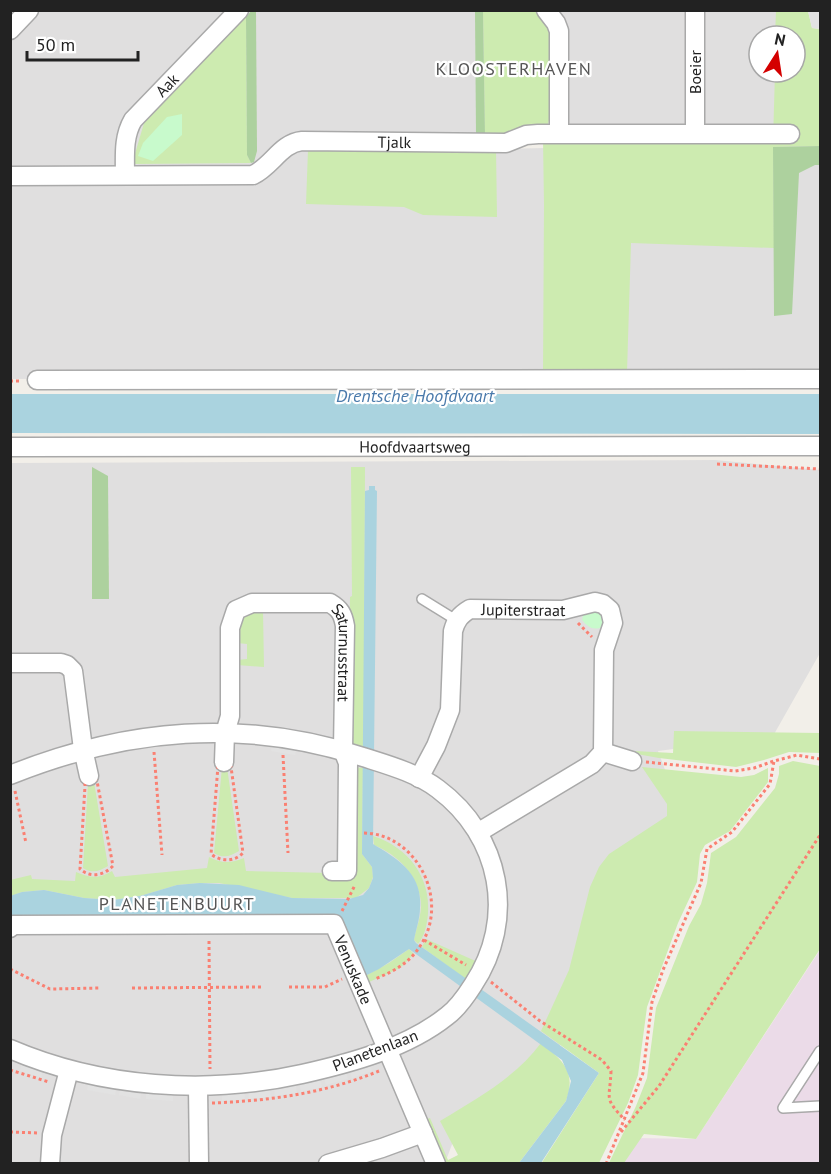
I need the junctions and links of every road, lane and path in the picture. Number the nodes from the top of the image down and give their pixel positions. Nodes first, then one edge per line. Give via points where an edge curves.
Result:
1 (29, 10) edge
2 (239, 10) edge
3 (546, 10) edge
4 (695, 10) edge
5 (10, 30) edge
6 (559, 133) junction
7 (695, 133) junction
8 (790, 134) dead end
9 (125, 175) junction
10 (10, 176) edge
11 (820, 379) edge
12 (37, 380) dead end
13 (820, 446) edge
14 (10, 447) edge
15 (422, 599) dead end
16 (562, 610) junction
17 (456, 620) junction
18 (604, 650) junction
19 (10, 663) edge
20 (225, 733) junction
21 (154, 745) junction
22 (83, 749) junction
23 (350, 752) junction
24 (603, 752) junction
25 (143, 756) dead end
26 (292, 757) dead end
27 (820, 759) edge
28 (632, 761) joint
29 (774, 761) junction
30 (224, 762) junction
31 (10, 775) edge
32 (89, 776) junction
33 (419, 778) junction
34 (10, 793) edge
35 (479, 832) junction
36 (359, 833) dead end
37 (820, 835) edge
38 (26, 843) dead end
39 (288, 853) dead end
40 (162, 855) dead end
41 (332, 871) dead end
42 (349, 899) dead end
43 (338, 917) dead end
44 (209, 924) junction
45 (10, 928) edge
46 (423, 941) junction
47 (10, 969) edge
48 (480, 975) junction
49 (363, 977) junction
50 (209, 987) junction
51 (262, 987) dead end
52 (289, 987) dead end
53 (100, 988) dead end
54 (132, 988) dead end
55 (387, 1048) junction
56 (10, 1049) edge
57 (820, 1051) edge
58 (69, 1070) junction
59 (204, 1086) junction
60 (820, 1106) edge
61 (625, 1120) junction
62 (10, 1132) edge
63 (423, 1133) junction
64 (620, 1133) junction
65 (52, 1135) junction
66 (351, 1161) edge
67 (50, 1164) edge
68 (198, 1164) edge
69 (328, 1164) edge
70 (436, 1164) edge
71 (606, 1164) edge

1 - 5 street
2 - 9 street, Aak via 133,120 125,140
3 - 6 street via 559,32
4 - 7 street, Boeier
6 - 7 street, Tjalk
6 - 9 street, Tjalk via 526,135 506,143 302,141 287,145 253,175
7 - 8 street, Tjalk
9 - 10 street, Tjalk
11 - 12 street
13 - 14 street, Hoofdvaartsweg
15 - 17 lane
16 - 17 street, Jupiterstraat via 470,609
16 - 18 path
16 - 18 street, Jupiterstraat via 595,602 610,610 613,623
17 - 33 street, Jupiterstraat via 450,710
18 - 24 street, Jupiterstraat
19 - 22 street via 61,663 73,670
20 - 21 street, Planetenlaan via 203,732
20 - 23 street, Planetenlaan via 286,738
20 - 23 street, Saturnusstraat via 230,716 231,628 236,610 252,603 330,603 343,614 345,626
20 - 30 street
21 - 22 street, Planetenlaan
21 - 25 path
21 - 40 path
22 - 31 street, Planetenlaan
22 - 32 street
23 - 33 street, Planetenlaan
23 - 41 street via 347,871
24 - 28 street
24 - 35 street via 592,764
26 - 39 path via 283,755
27 - 29 path via 797,755
28 - 29 path via 735,771
29 - 61 path via 770,784 732,832 707,849 701,883 652,1002 643,1073
30 - 30 path via 231,767 243,853 226,860 211,854 218,766
32 - 32 path via 97,781 113,866 93,875 80,869 85,782
33 - 35 street, Planetenlaan via 438,788
34 - 38 path via 15,791
35 - 48 street, Planetenlaan via 495,875 499,904 493,943
36 - 46 path via 388,837 411,854 423,872 432,902
37 - 64 path via 659,1086
42 - 43 path
44 - 45 street, Venuskade
44 - 49 street, Venuskade via 334,924
44 - 50 path
46 - 48 path
46 - 49 path via 400,968
47 - 53 path via 50,989
48 - 55 street, Planetenlaan via 447,1016
48 - 61 path via 540,1021 602,1060 611,1071 608,1099
49 - 52 path via 325,987
49 - 55 street, Venuskade
50 - 51 path
50 - 54 path
50 - 59 path
55 - 59 street, Planetenlaan via 281,1079
55 - 63 street, Venuskade
56 - 58 street, Planetenlaan
57 - 60 lane via 783,1108
58 - 59 street, Planetenlaan via 123,1080
58 - 65 street
59 - 68 street
61 - 64 path
62 - 65 path
63 - 66 street
63 - 70 street, Venuskade
64 - 71 path
65 - 67 street
66 - 69 street

